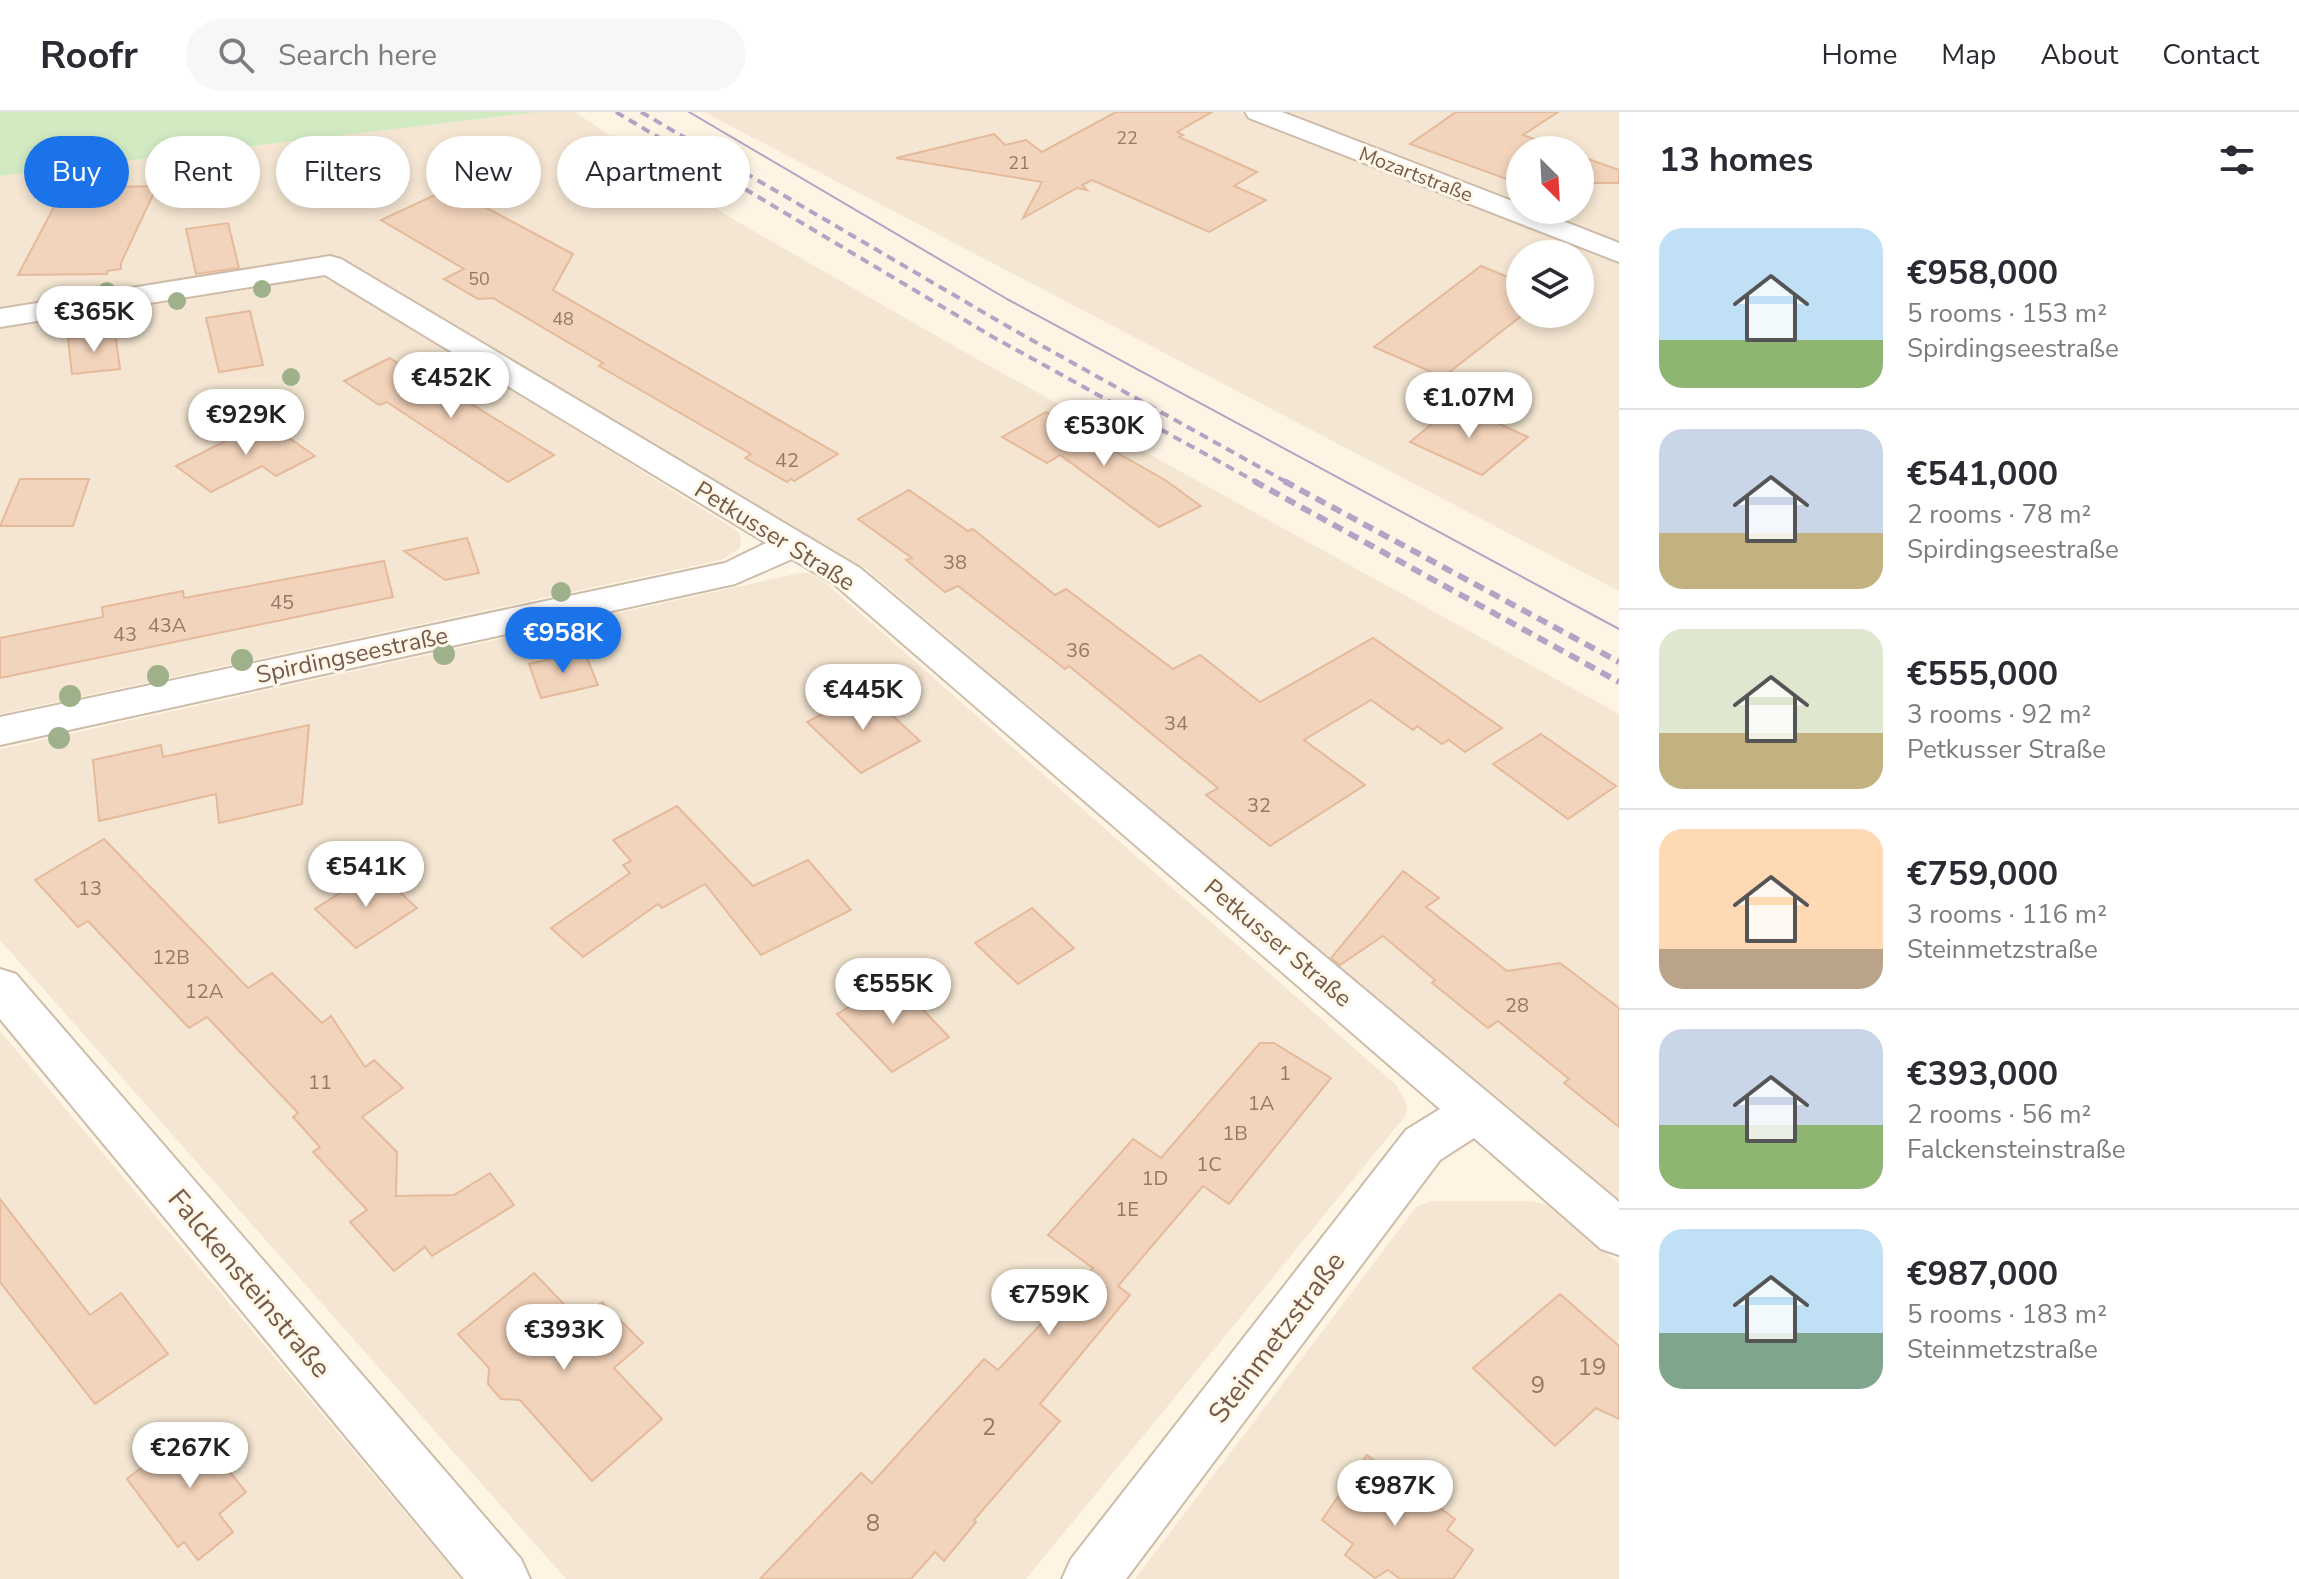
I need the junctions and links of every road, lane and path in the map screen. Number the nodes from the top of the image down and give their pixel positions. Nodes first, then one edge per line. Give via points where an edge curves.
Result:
1 (1258, 112) edge
2 (1619, 253) edge
3 (0, 318) edge
4 (793, 544) junction
5 (0, 731) edge
6 (0, 987) edge
7 (1476, 1112) junction
8 (1619, 1233) edge
9 (501, 1579) edge
10 (1091, 1579) edge

1 - 2 street, Mozartstraße
3 - 4 street, Petkusser Straße via 330,265
4 - 5 street, Spirdingseestraße via 735,572
4 - 7 street, Petkusser Straße via 847,576
6 - 9 street, Falckensteinstraße
7 - 8 street, Petkusser Straße
7 - 10 street, Steinmetzstraße via 1423,1145

